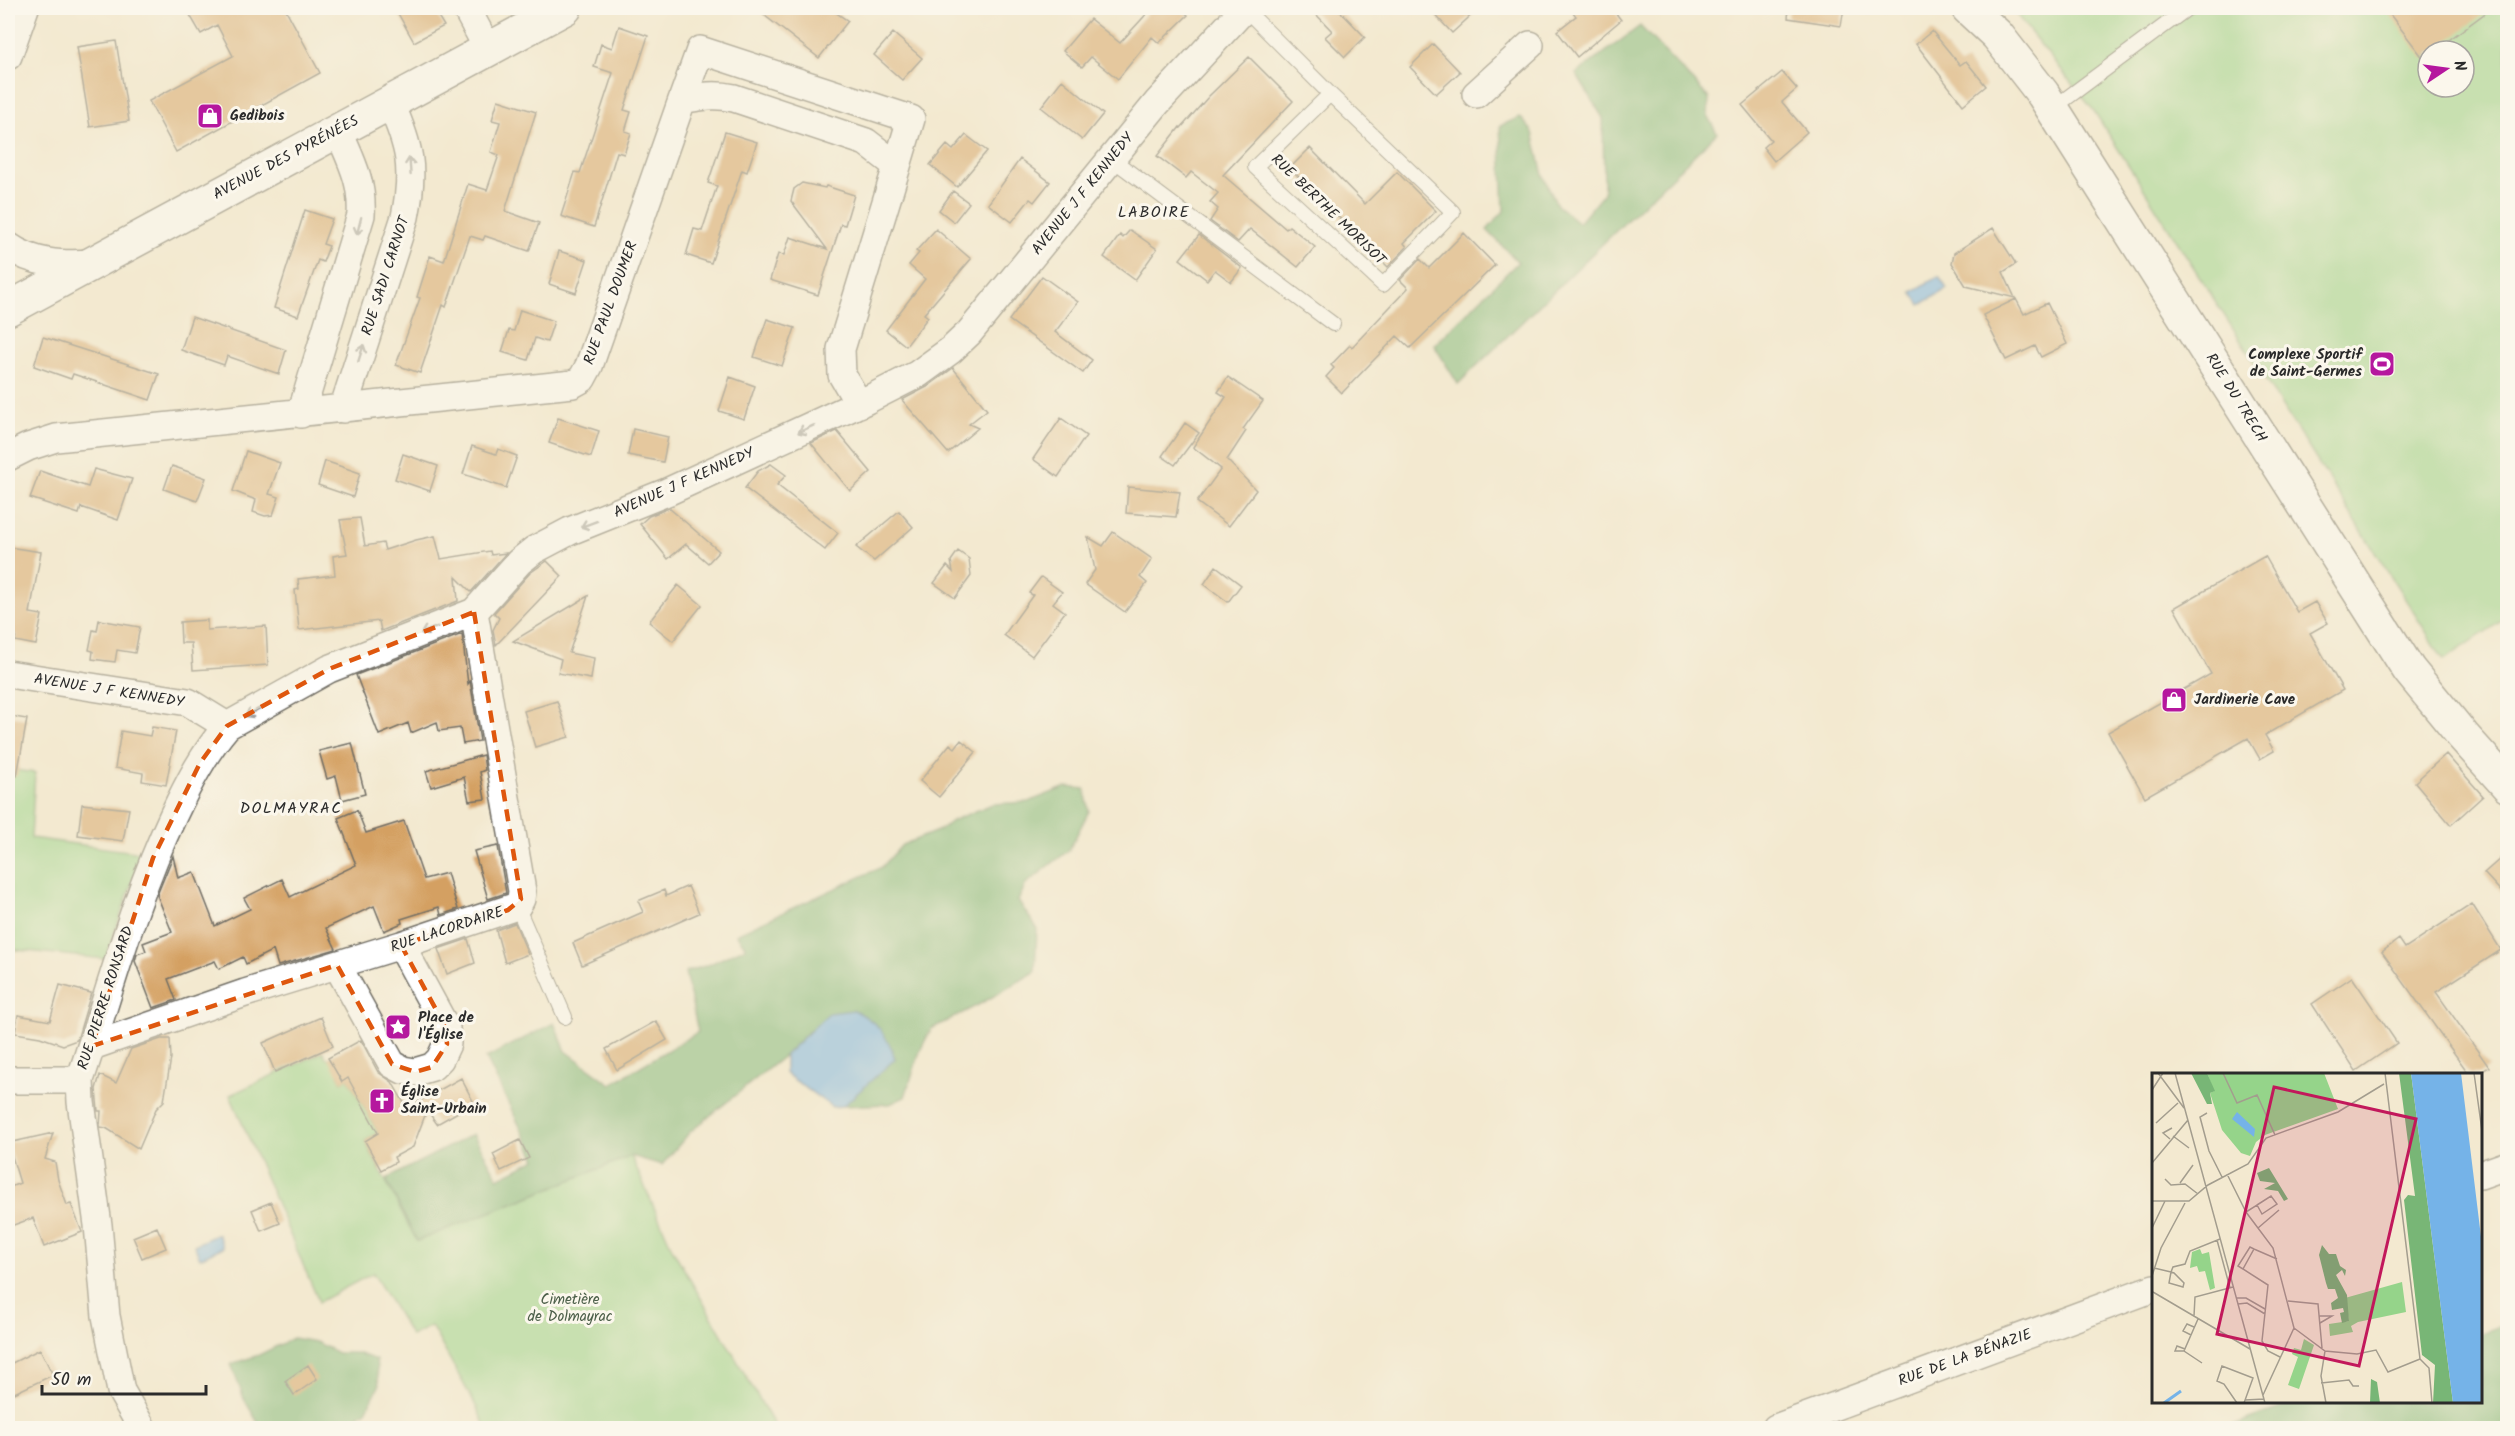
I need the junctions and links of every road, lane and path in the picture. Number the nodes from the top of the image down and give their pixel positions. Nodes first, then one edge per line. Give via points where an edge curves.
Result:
1 (25, 8) edge
2 (565, 8) edge
3 (1244, 8) edge
4 (1968, 8) edge
5 (2188, 8) edge
6 (478, 22) edge
7 (1530, 45) dead end
8 (8, 56) edge
9 (1330, 94) junction
10 (1476, 94) dead end
11 (682, 100) junction
12 (390, 102) junction
13 (2052, 109) junction
14 (338, 130) junction
15 (1112, 159) junction
16 (897, 166) junction
17 (8, 246) edge
18 (92, 263) junction
19 (8, 309) edge
20 (1333, 324) dead end
21 (859, 404) junction
22 (343, 409) junction
23 (302, 414) junction
24 (8, 457) edge
25 (474, 612) junction
26 (8, 674) edge
27 (227, 726) junction
28 (2508, 786) edge
29 (517, 906) junction
30 (401, 945) junction
31 (337, 965) junction
32 (565, 1017) dead end
33 (92, 1046) junction
34 (8, 1080) edge
35 (80, 1080) junction
36 (2508, 1165) edge
37 (2482, 1175) edge
38 (2152, 1289) edge
39 (142, 1428) edge
40 (1776, 1428) edge

1 - 8 street
2 - 6 street, AVENUE DES PYRÉNÉES
3 - 9 lane, RUE BERTHE MORISOT
3 - 15 street, AVENUE J F KENNEDY
4 - 13 street, RUE DU TRECH via 1997,35
5 - 13 lane
6 - 12 street, AVENUE DES PYRÉNÉES
7 - 10 street
9 - 9 lane, RUE BERTHE MORISOT via 1256,166 1383,285 1453,212
11 - 16 street via 719,95 734,98 867,142
11 - 16 street, RUE PAUL DOUMER via 700,50 911,119
11 - 22 street, RUE PAUL DOUMER via 582,379 573,384
12 - 14 street, AVENUE DES PYRÉNÉES
22 -> 12 street, RUE SADI CARNOT via 410,192 408,144
13 - 28 street, RUE DU TRECH via 2409,670
14 - 18 street, AVENUE DES PYRÉNÉES
14 -> 23 street via 359,178 361,215
15 - 20 lane
15 - 21 street, AVENUE J F KENNEDY via 969,333 918,374
16 - 21 street, RUE PAUL DOUMER via 841,350 842,375
17 - 18 street via 39,261 65,265
18 - 19 street, AVENUE DES PYRÉNÉES
21 -> 25 street, AVENUE J F KENNEDY via 552,540 519,561
22 - 23 street
23 - 24 street via 56,438
25 -> 27 street, AVENUE J F KENNEDY via 329,669
25 - 29 street, RUE LACORDAIRE via 522,891
26 - 27 street, AVENUE J F KENNEDY via 188,702
27 - 33 street, RUE PIERRE RONSARD via 200,764 153,858
29 - 30 street, RUE LACORDAIRE
29 - 32 lane
30 - 31 street, RUE LACORDAIRE
30 - 31 street via 446,1028 447,1044 432,1067 415,1072 392,1064
31 - 33 street, RUE LACORDAIRE
33 - 35 street, RUE PIERRE RONSARD
34 - 35 street
35 - 39 street, RUE PIERRE RONSARD via 106,1316 121,1391
36 - 37 street
38 - 40 street, RUE DE LA BÉNAZIE

